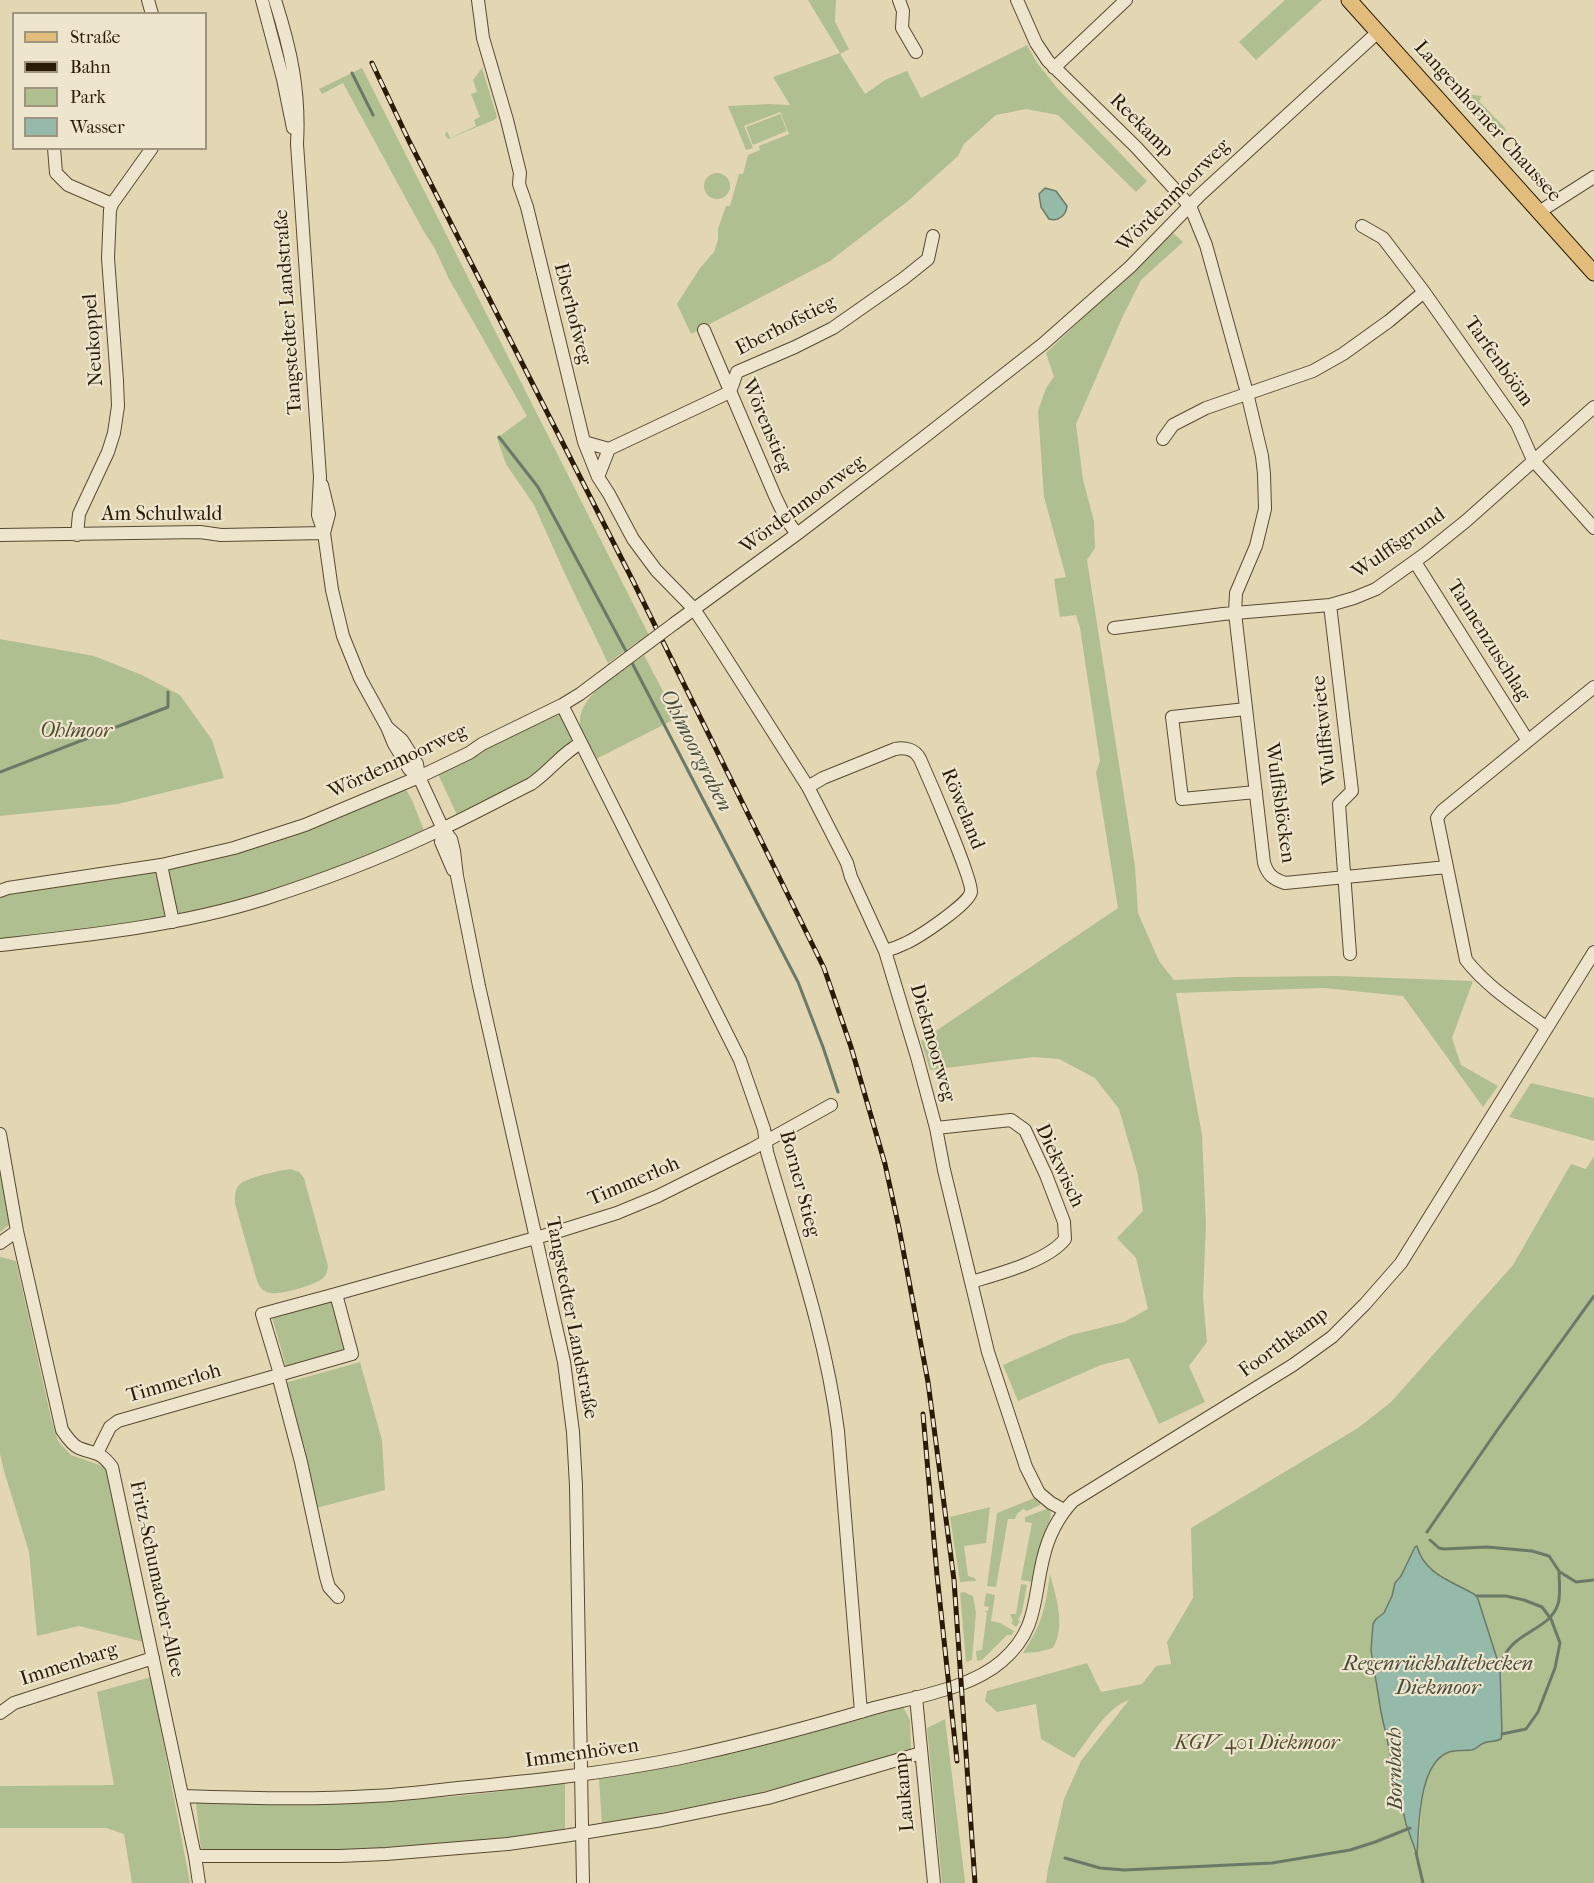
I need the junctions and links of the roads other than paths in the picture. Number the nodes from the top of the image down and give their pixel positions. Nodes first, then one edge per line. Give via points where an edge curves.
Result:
1 (262, 0) edge
2 (275, 0) edge
3 (478, 0) edge
4 (899, 0) edge
5 (1017, 0) edge
6 (1126, 0) edge
7 (1349, 0) edge
8 (1378, 32) junction
9 (916, 52) dead end
10 (1054, 68) junction
11 (297, 144) junction
12 (54, 150) edge
13 (151, 150) edge
14 (1594, 177) edge
15 (112, 204) junction
16 (1190, 206) junction
17 (1539, 212) junction
18 (1362, 226) dead end
19 (933, 236) dead end
20 (1594, 273) edge
21 (1424, 292) junction
22 (704, 330) dead end
23 (730, 392) junction
24 (1247, 393) junction
25 (1594, 407) edge
26 (1163, 439) dead end
27 (584, 442) junction
28 (609, 449) junction
29 (1533, 460) junction
30 (598, 477) junction
31 (1594, 528) edge
32 (324, 533) junction
33 (796, 534) junction
34 (0, 535) edge
35 (77, 535) junction
36 (1415, 562) junction
37 (1330, 605) junction
38 (694, 609) junction
39 (1235, 613) junction
40 (1114, 628) dead end
41 (1594, 687) edge
42 (562, 705) junction
43 (1246, 709) junction
44 (1528, 741) junction
45 (581, 743) junction
46 (418, 777) junction
47 (808, 787) junction
48 (1256, 792) junction
49 (443, 829) junction
50 (161, 865) junction
51 (1447, 867) junction
52 (1345, 878) junction
53 (0, 891) edge
54 (173, 922) junction
55 (0, 945) edge
56 (885, 951) junction
57 (1594, 952) edge
58 (1350, 954) dead end
59 (1547, 1028) junction
60 (831, 1105) dead end
61 (936, 1128) junction
62 (0, 1134) edge
63 (766, 1141) junction
64 (17, 1232) junction
65 (537, 1238) junction
66 (0, 1243) edge
67 (971, 1282) junction
68 (336, 1294) junction
69 (279, 1375) junction
70 (97, 1452) junction
71 (1064, 1510) junction
72 (338, 1596) dead end
73 (153, 1658) junction
74 (976, 1677) joint
75 (916, 1697) junction
76 (861, 1712) junction
77 (0, 1713) edge
78 (921, 1753) junction
79 (582, 1775) junction
80 (183, 1796) junction
81 (583, 1833) junction
82 (195, 1856) junction
83 (199, 1883) edge
84 (583, 1883) edge
85 (934, 1883) edge

1 - 11 street, Tangstedter Landstraße
2 - 11 street, Tangstedter Landstraße via 296,76
3 - 27 street, Eberhofweg via 483,39 507,120 520,173 520,190
4 - 9 street via 903,28
5 - 10 street, Reekamp via 1036,43
6 - 10 street
7 - 8 main road, Langenhorner Chaussee
8 - 16 street, Wördenmoorweg
8 - 17 main road, Langenhorner Chaussee
10 - 16 street, Reekamp
11 - 32 street, Tangstedter Landstraße via 320,477 329,509
12 - 15 street via 56,173 68,185
13 - 15 street, Neukoppel
14 - 17 street
15 - 35 street, Neukoppel via 108,258 118,406 108,452 79,514
16 - 24 street, Reekamp via 1206,246
16 - 33 street, Wördenmoorweg via 1130,267 1043,344
17 - 20 main road, Langenhorner Chaussee
18 - 21 street, Tarfenbööm via 1383,238
19 - 23 street, Eberhofstieg via 927,260 903,279 833,328 737,372
21 - 24 street via 1343,354 1313,371
21 - 29 street, Tarfenbööm via 1517,424
22 - 23 street, Wörenstieg
23 - 28 street
23 - 33 street, Wörenstieg via 775,496
24 - 26 street via 1198,412 1173,426
24 - 39 street, Reekamp via 1264,464 1265,509 1256,546 1236,593
25 - 29 street, Wulffsgrund
27 - 28 street
27 - 30 street, Eberhofweg
28 - 30 street
29 - 31 street, Tarfenbööm
29 - 36 street, Wulffsgrund
30 - 38 street, Eberhofweg via 633,539 656,570
32 - 35 street, Am Schulwald
32 - 46 street, Tangstedter Landstraße via 343,636 394,744
33 - 38 street, Wördenmoorweg
34 - 35 street, Am Schulwald
36 - 37 street, Wulffsgrund via 1376,589
36 - 44 street, Tannenzuschlag
37 - 39 street, Wulffsgrund
37 - 52 street, Wulffstwiete via 1352,791 1339,804
38 - 42 street, Wördenmoorweg, bridge
38 - 47 street, Diekmoorweg
39 - 40 street, Wulffsgrund
39 - 43 street, Wulffsblöcken
41 - 44 street
42 - 45 street, Borner Stieg
42 - 46 street, Wördenmoorweg
43 - 48 street, Wulffsblöcken
43 - 48 street via 1172,717 1182,799
44 - 51 street via 1437,818
45 - 49 street via 531,784
45 - 63 street, Borner Stieg via 740,1060
46 - 49 street, Tangstedter Landstraße
46 - 50 street, Wördenmoorweg via 295,828 234,848
47 - 56 street, Diekmoorweg via 847,863
47 - 56 street, Röweland via 895,749 910,749 920,759 971,893 963,904 909,942
48 - 52 street, Wulffsblöcken via 1264,863 1274,880 1285,883
49 - 54 street via 364,864 263,899
49 - 65 street, Tangstedter Landstraße via 441,842 457,876
50 - 53 street, Wördenmoorweg
50 - 54 street
51 - 52 street, Wulffsblöcken
51 - 59 street via 1466,960 1473,970
52 - 58 street, Wulffstwiete
54 - 55 street
56 - 61 street, Diekmoorweg
57 - 59 street, Foorthkamp
59 - 71 street, Foorthkamp via 1401,1263 1332,1337
60 - 63 street, Timmerloh
61 - 67 street, Diekmoorweg
61 - 67 street, Diekwisch via 1011,1120 1025,1130 1064,1222 1065,1239 1058,1248
62 - 64 street, Fritz-Schumacher-Allee
63 - 65 street, Timmerloh via 648,1201
63 - 76 street, Borner Stieg via 830,1376
64 - 66 street
64 - 70 street, Fritz-Schumacher-Allee via 62,1430 77,1447
65 - 68 street, Timmerloh
65 - 79 street, Tangstedter Landstraße via 564,1362 573,1432
67 - 71 street, Diekmoorweg via 988,1352 1026,1467 1039,1493
68 - 69 street, Timmerloh via 352,1354
68 - 69 street, Timmerloh via 262,1314
69 - 70 street, Timmerloh via 118,1420
69 - 72 street, Timmerloh via 326,1577
70 - 73 street, Fritz-Schumacher-Allee via 112,1467
71 - 74 street, Foorthkamp via 1046,1548 1034,1611 1024,1635 1003,1660
73 - 77 street, Immenbarg via 14,1703
73 - 80 street, Fritz-Schumacher-Allee
74 - 75 street, Immenhöven
75 - 76 street, Immenhöven
75 - 78 street, Laukamp
76 - 79 street, Immenhöven via 681,1758
78 - 81 street via 768,1798
78 - 85 street, Laukamp
79 - 80 street, Immenhöven via 372,1796
79 - 81 street, Tangstedter Landstraße
80 - 82 street, Fritz-Schumacher-Allee
81 - 82 street via 386,1854
81 - 84 street, Tangstedter Landstraße
82 - 83 street, Fritz-Schumacher-Allee

